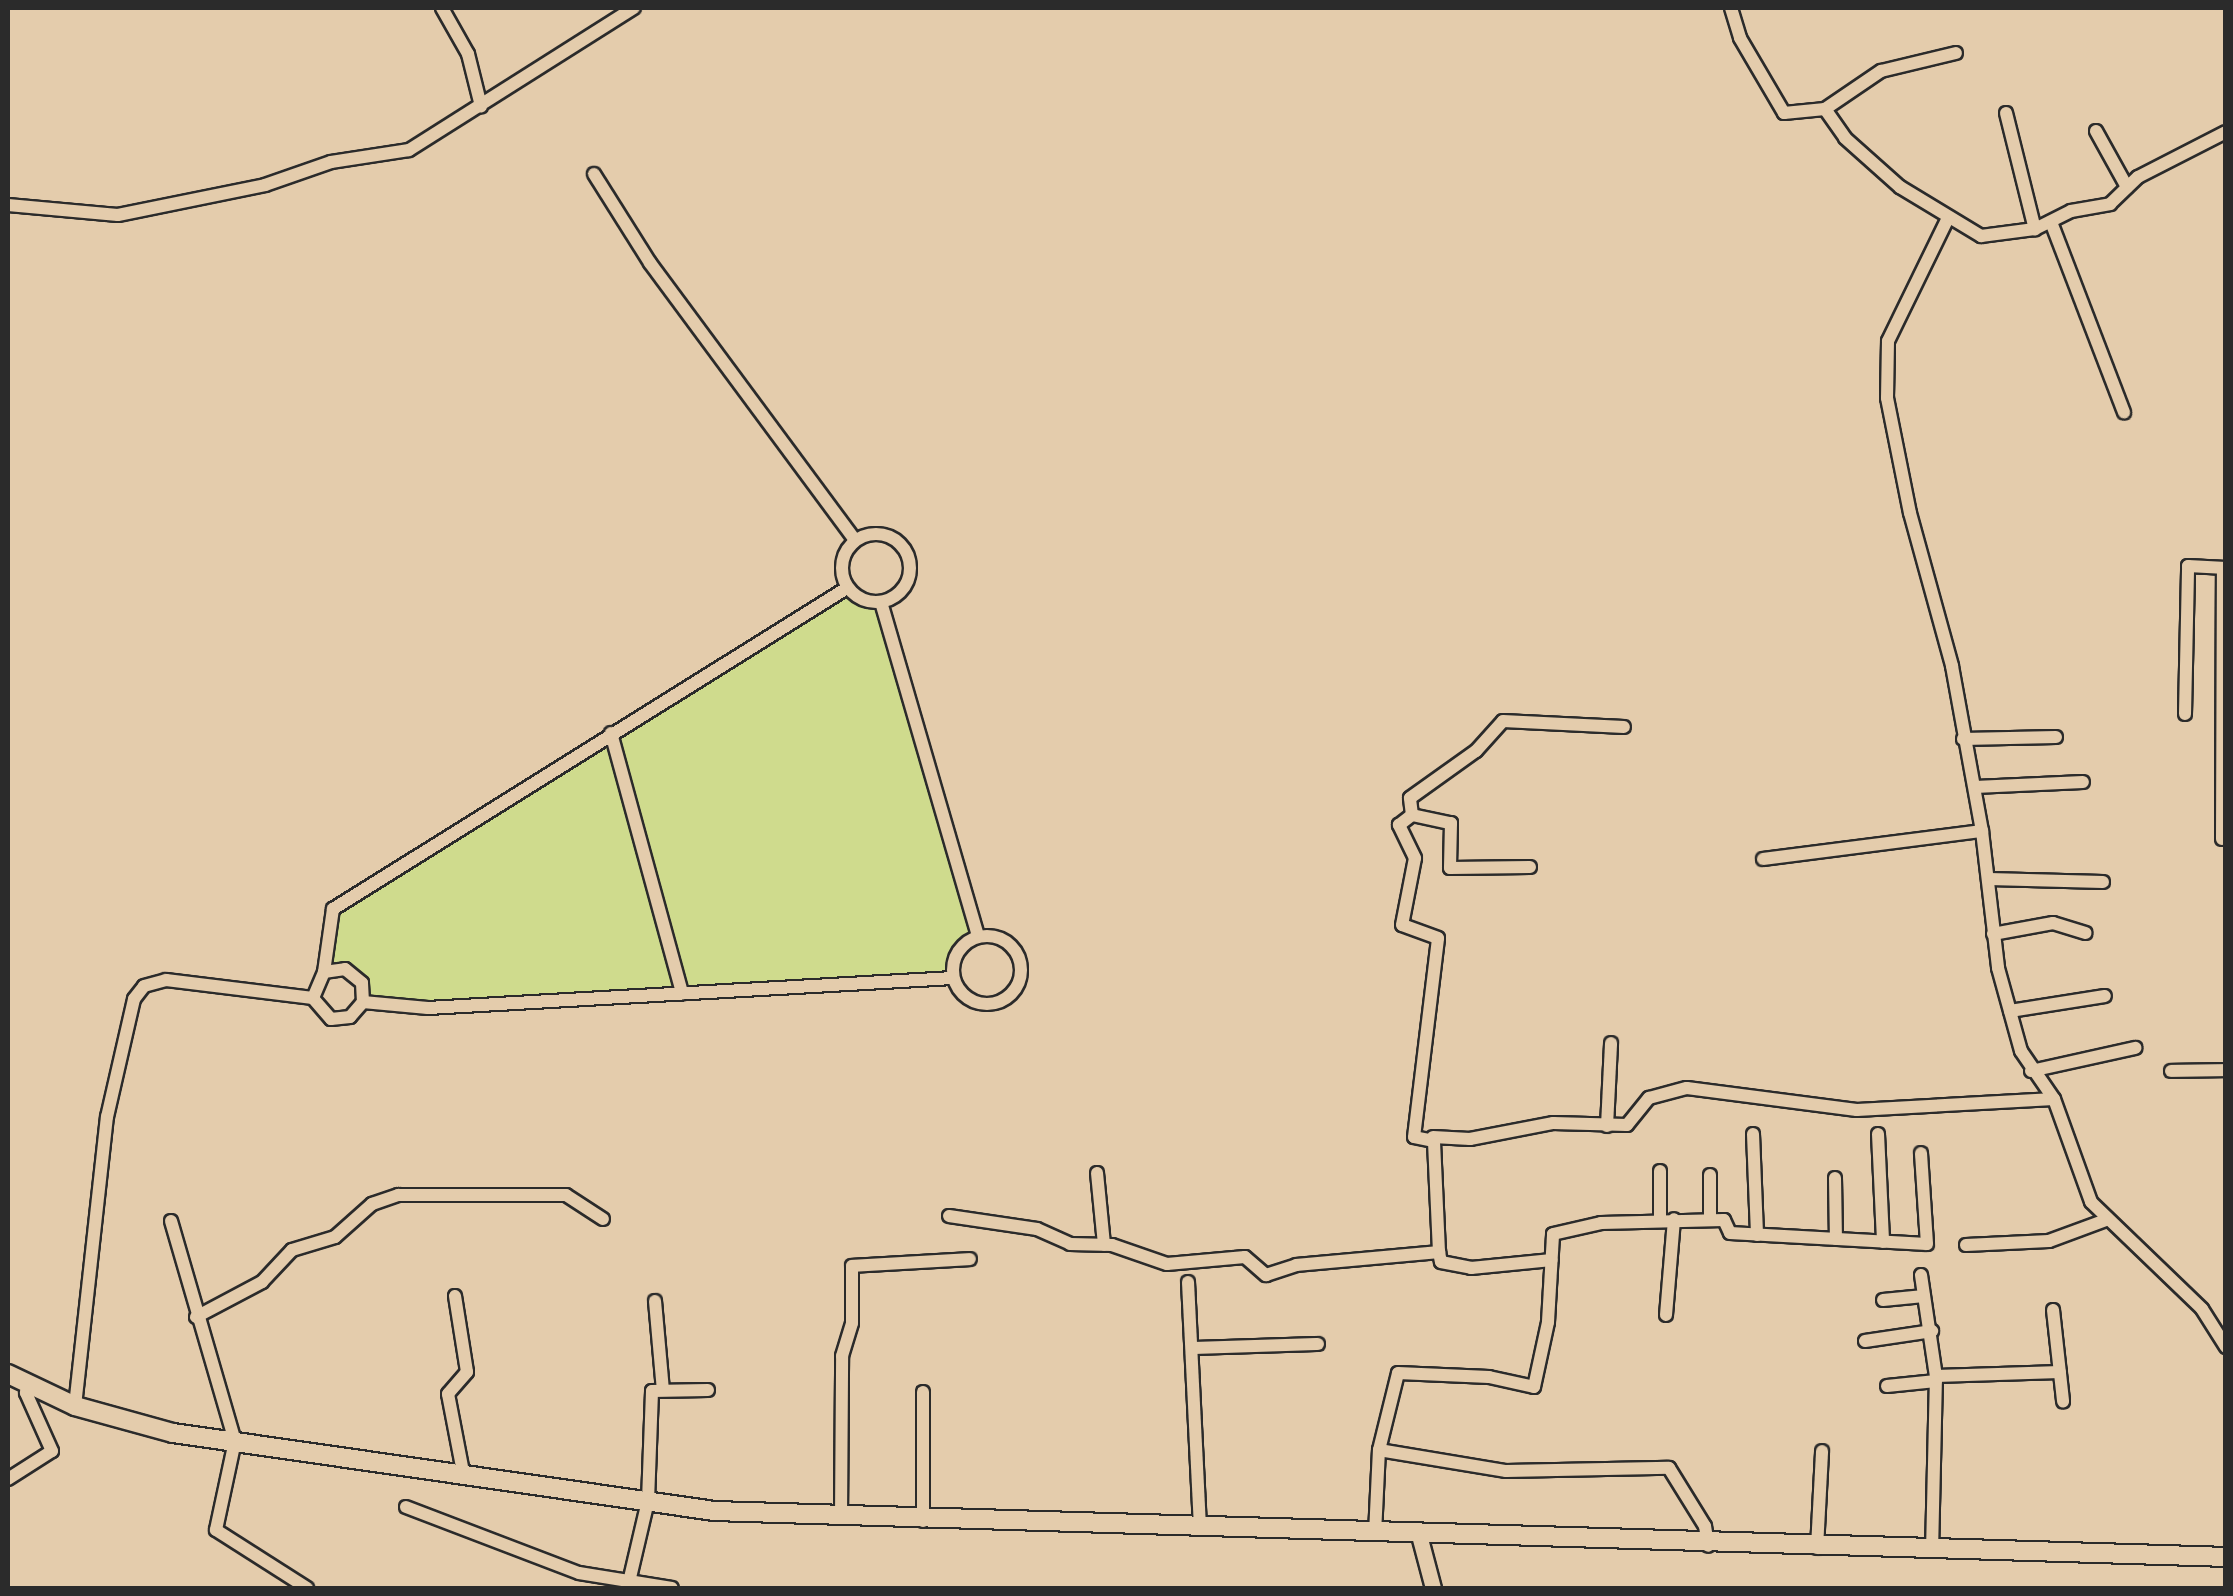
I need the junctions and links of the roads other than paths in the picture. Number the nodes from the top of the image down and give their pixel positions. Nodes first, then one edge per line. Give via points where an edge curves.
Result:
1 (442, 8) edge
2 (634, 8) edge
3 (1731, 8) edge
4 (1956, 53) dead end
5 (481, 106) junction
6 (1825, 109) junction
7 (2006, 113) dead end
8 (2096, 132) dead end
9 (2226, 132) edge
10 (594, 174) dead end
11 (2127, 188) junction
12 (8, 204) edge
13 (1948, 218) junction
14 (2052, 222) junction
15 (2036, 229) junction
16 (2124, 412) dead end
17 (855, 540) junction
18 (2224, 568) edge
19 (848, 588) junction
20 (881, 602) junction
21 (2184, 714) dead end
22 (1624, 727) dead end
23 (612, 733) junction
24 (2056, 737) dead end
25 (1963, 740) junction
26 (2083, 782) dead end
27 (1975, 787) junction
28 (1412, 815) junction
29 (1982, 831) junction
30 (2222, 839) dead end
31 (1763, 859) dead end
32 (1530, 867) dead end
33 (1989, 879) junction
34 (2103, 882) dead end
35 (2085, 932) dead end
36 (1994, 934) junction
37 (978, 936) junction
38 (324, 972) junction
39 (953, 978) junction
40 (682, 993) junction
41 (2105, 996) dead end
42 (313, 998) junction
43 (363, 1002) junction
44 (2010, 1011) junction
45 (1612, 1042) dead end
46 (2136, 1048) dead end
47 (2031, 1070) junction
48 (2226, 1070) edge
49 (2170, 1071) dead end
50 (2054, 1098) junction
51 (1608, 1126) junction
52 (1753, 1134) dead end
53 (1878, 1134) dead end
54 (1433, 1138) junction
55 (1922, 1153) dead end
56 (1660, 1171) dead end
57 (1096, 1174) dead end
58 (1710, 1174) dead end
59 (1835, 1178) dead end
60 (949, 1216) dead end
61 (604, 1219) dead end
62 (1667, 1219) junction
63 (1710, 1220) junction
64 (2106, 1220) junction
65 (171, 1221) dead end
66 (1757, 1235) junction
67 (1836, 1239) junction
68 (1882, 1242) junction
69 (1104, 1245) junction
70 (1966, 1245) dead end
71 (1439, 1252) junction
72 (970, 1259) dead end
73 (1552, 1260) junction
74 (1921, 1276) dead end
75 (1188, 1282) dead end
76 (455, 1296) dead end
77 (1924, 1296) junction
78 (1883, 1300) dead end
79 (656, 1301) dead end
80 (2054, 1310) dead end
81 (1666, 1315) dead end
82 (196, 1317) junction
83 (1932, 1331) junction
84 (1865, 1341) dead end
85 (1318, 1344) dead end
86 (2226, 1347) edge
87 (1192, 1348) junction
88 (2060, 1372) junction
89 (8, 1374) edge
90 (1936, 1379) junction
91 (28, 1385) junction
92 (1887, 1386) dead end
93 (664, 1390) junction
94 (708, 1390) dead end
95 (923, 1392) dead end
96 (2063, 1401) dead end
97 (75, 1406) junction
98 (235, 1440) junction
99 (1380, 1450) junction
100 (1822, 1451) dead end
101 (463, 1472) junction
102 (8, 1479) edge
103 (648, 1501) junction
104 (406, 1506) dead end
105 (841, 1517) junction
106 (923, 1521) junction
107 (1200, 1527) junction
108 (1375, 1534) junction
109 (1419, 1535) junction
110 (1708, 1546) junction
111 (1817, 1548) junction
112 (1932, 1549) junction
113 (2226, 1557) edge
114 (629, 1582) junction
115 (308, 1588) edge
116 (672, 1588) edge
117 (1433, 1588) edge

1 - 5 street via 468,54
2 - 5 street
3 - 6 street via 1740,38 1784,113
4 - 6 street via 1881,71
5 - 12 street via 409,150 331,162 265,185 151,209 118,215
6 - 13 street via 1845,138 1900,187
7 - 15 street
8 - 11 street
9 - 11 street
10 - 17 street via 650,263
11 - 14 street via 2110,204 2071,210
13 - 15 street via 1982,236
13 - 25 street via 1888,341 1887,398 1952,666
14 - 15 street
14 - 16 street
17 - 19 street via 842,563
17 - 20 street via 894,538 910,561 904,588
18 - 21 street via 2188,566
18 - 30 street
19 - 20 street
19 - 23 street
20 - 37 street
22 - 28 street via 1503,721 1476,752 1410,798
23 - 38 street via 333,909
23 - 40 street
24 - 25 street
25 - 27 street
26 - 27 street
27 - 29 street
28 - 32 street via 1451,824 1450,868
28 - 54 street via 1399,825 1414,858 1402,924 1438,938 1414,1137
29 - 31 street
29 - 33 street
33 - 34 street
33 - 36 street
35 - 36 street via 2052,922
36 - 44 street
37 - 39 street via 958,952
37 - 39 street via 1015,949 1016,988 1007,998 982,1004
38 - 42 street
38 - 43 street via 355,974
39 - 40 street
40 - 43 street via 428,1008
41 - 44 street
42 - 43 street via 331,1020 350,1017
42 - 97 street via 166,980 144,986 134,998 108,1117
44 - 47 street
45 - 51 street
46 - 47 street
47 - 50 street
48 - 49 street
50 - 51 street via 1857,1110 1687,1088 1649,1098 1628,1126
50 - 64 street via 2092,1202
51 - 54 street via 1553,1123
52 - 66 street
53 - 68 street
54 - 71 street
55 - 68 street via 1930,1242
56 - 62 street
57 - 69 street
58 - 63 street
59 - 67 street
60 - 69 street
61 - 82 street via 566,1195 398,1194 372,1204 335,1236 292,1250 262,1282
62 - 63 street
62 - 73 street via 1553,1234
62 - 81 street
63 - 66 street via 1724,1220 1726,1232
64 - 70 street via 2049,1240
64 - 86 street via 2202,1309
65 - 82 street
66 - 67 street
67 - 68 street
69 - 71 street via 1167,1264 1229,1254 1266,1275 1296,1264
71 - 73 street via 1441,1262 1472,1268
72 - 105 street via 852,1266 852,1322 842,1356
73 - 99 street via 1534,1387 1473,1375 1398,1374
74 - 77 street
75 - 87 street
76 - 101 street via 467,1372 448,1394
77 - 78 street
77 - 83 street
79 - 93 street
80 - 88 street
82 - 98 street
83 - 84 street
83 - 90 street
85 - 87 street
87 - 107 street
88 - 90 street
88 - 96 street
89 - 91 main road
90 - 92 street
90 - 112 street
91 - 97 main road
91 - 102 street via 52,1451
93 - 94 street
93 - 103 street via 651,1396
95 - 106 street
97 - 98 main road via 174,1434
98 - 101 main road
98 - 115 street via 216,1530
99 - 108 street
99 - 110 street via 1506,1472 1669,1468 1705,1526
100 - 111 street
101 - 103 main road
103 - 105 main road
103 - 114 street
104 - 114 street via 579,1573
105 - 106 main road
106 - 107 main road
107 - 108 main road
108 - 109 main road
109 - 110 main road
109 - 117 street
110 - 111 main road
111 - 112 main road
112 - 113 main road
114 - 116 street

